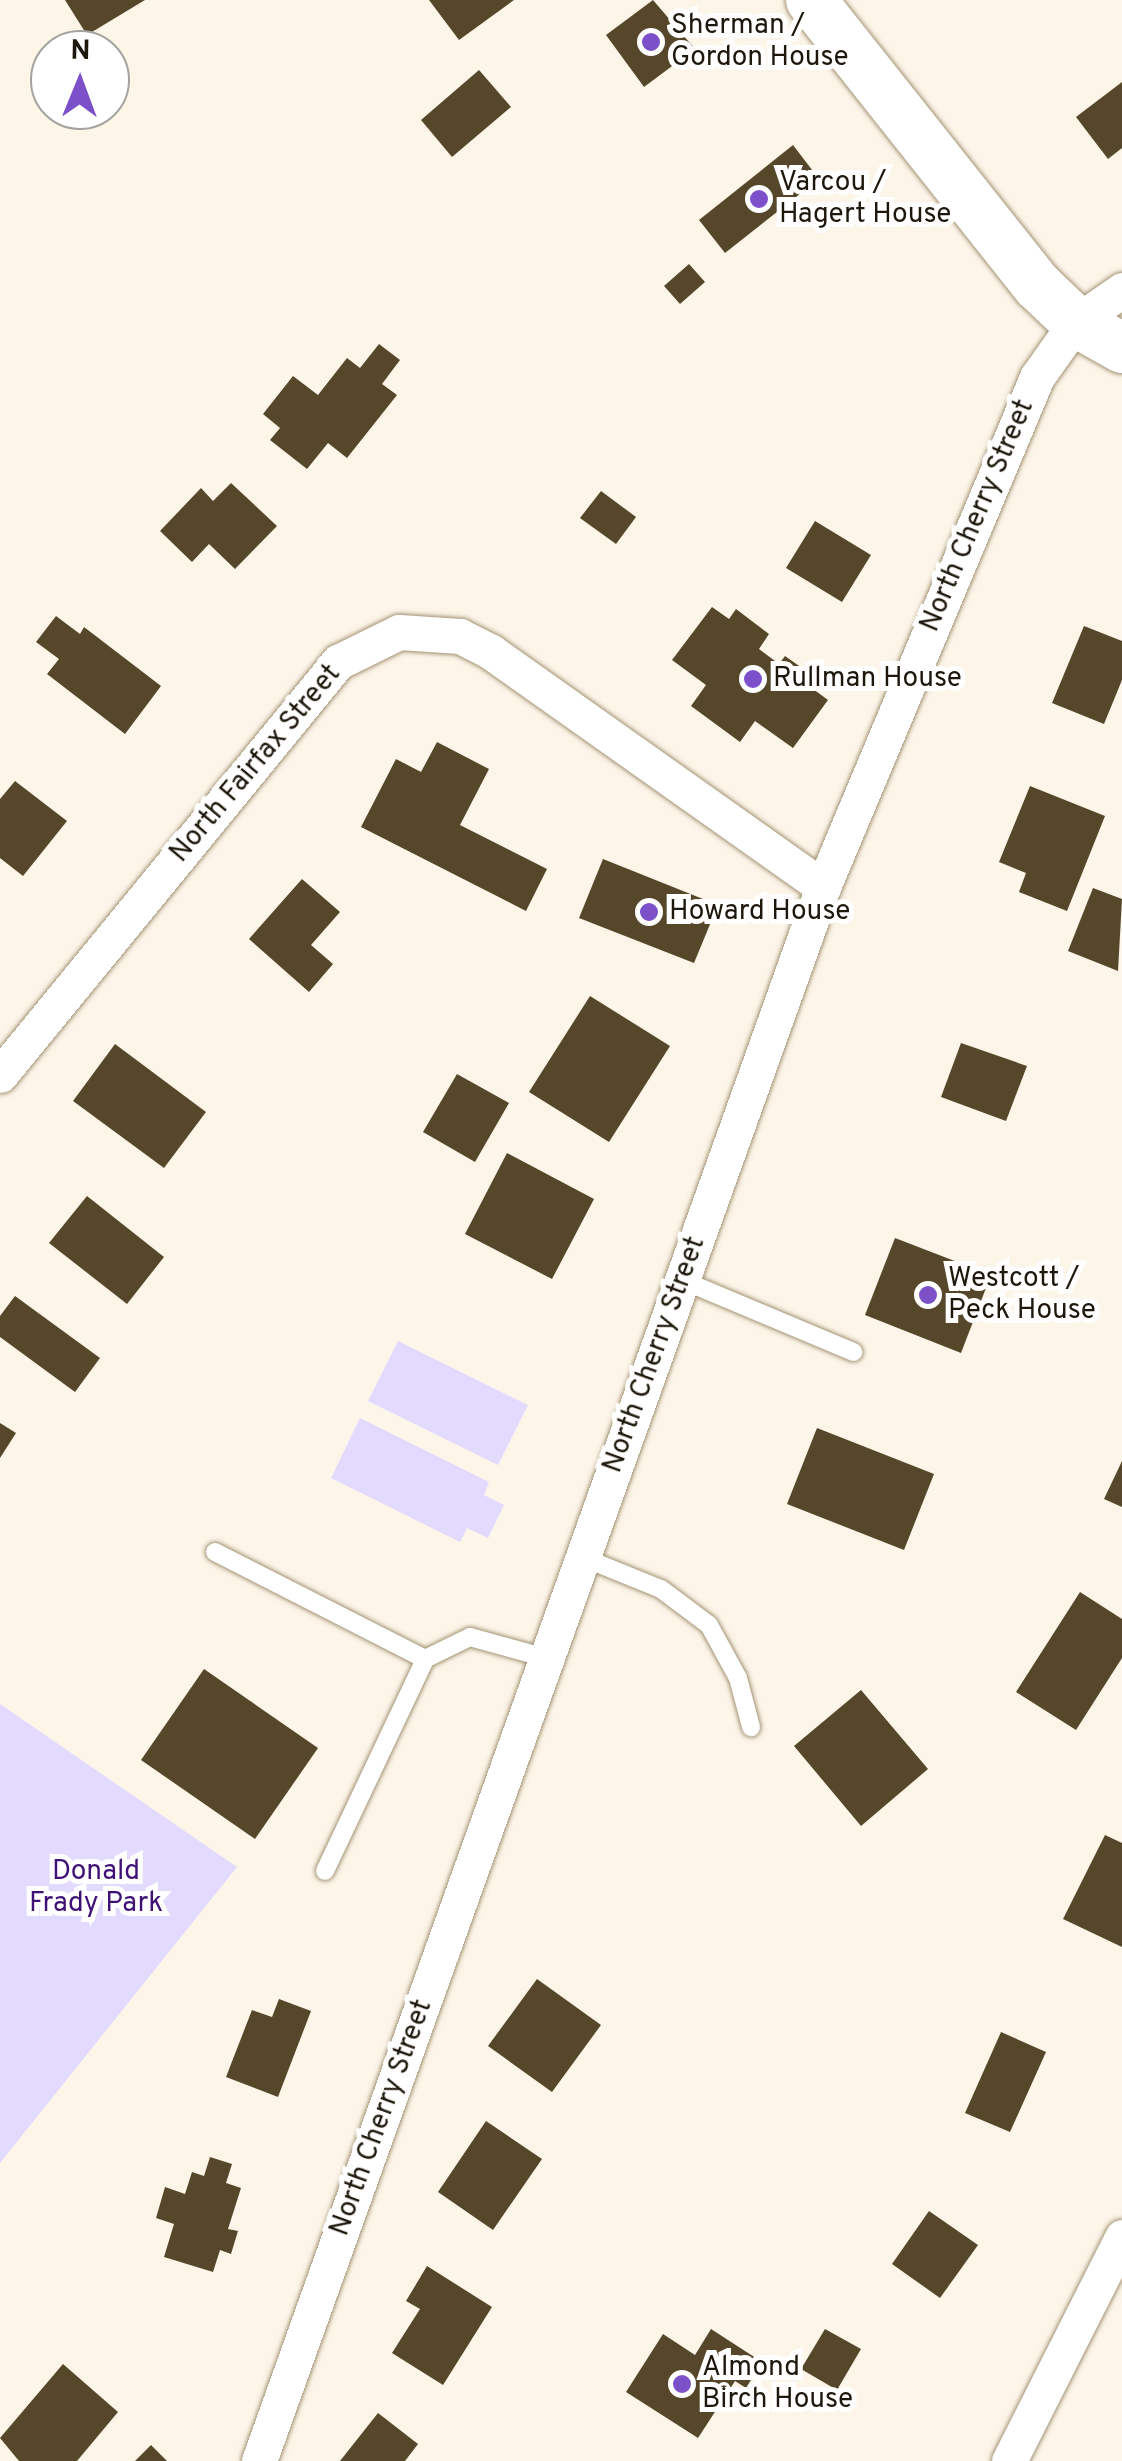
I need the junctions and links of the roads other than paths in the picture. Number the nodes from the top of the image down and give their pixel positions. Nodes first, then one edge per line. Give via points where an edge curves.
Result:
1 (812, 0) edge
2 (1122, 290) edge
3 (1076, 322) junction
4 (1122, 348) edge
5 (823, 887) junction
6 (0, 1075) edge
7 (682, 1280) junction
8 (853, 1352) dead end
9 (215, 1552) dead end
10 (582, 1557) junction
11 (546, 1658) junction
12 (425, 1659) junction
13 (752, 1727) dead end
14 (325, 1871) dead end
15 (1122, 2237) edge
16 (259, 2461) edge
17 (1010, 2461) edge

1 - 3 street via 1024,269
2 - 3 street, North Cherry Street
3 - 4 street
3 - 5 street, North Cherry Street via 1034,384
5 - 6 street, North Fairfax Street via 491,652 460,636 399,632 338,662
5 - 7 street, North Cherry Street
7 - 8 lane
7 - 10 street, North Cherry Street
9 - 12 lane
10 - 11 street, North Cherry Street
10 - 13 lane via 661,1589 709,1625 738,1678
11 - 12 lane via 470,1637
11 - 16 street, North Cherry Street
12 - 14 lane
15 - 17 street

